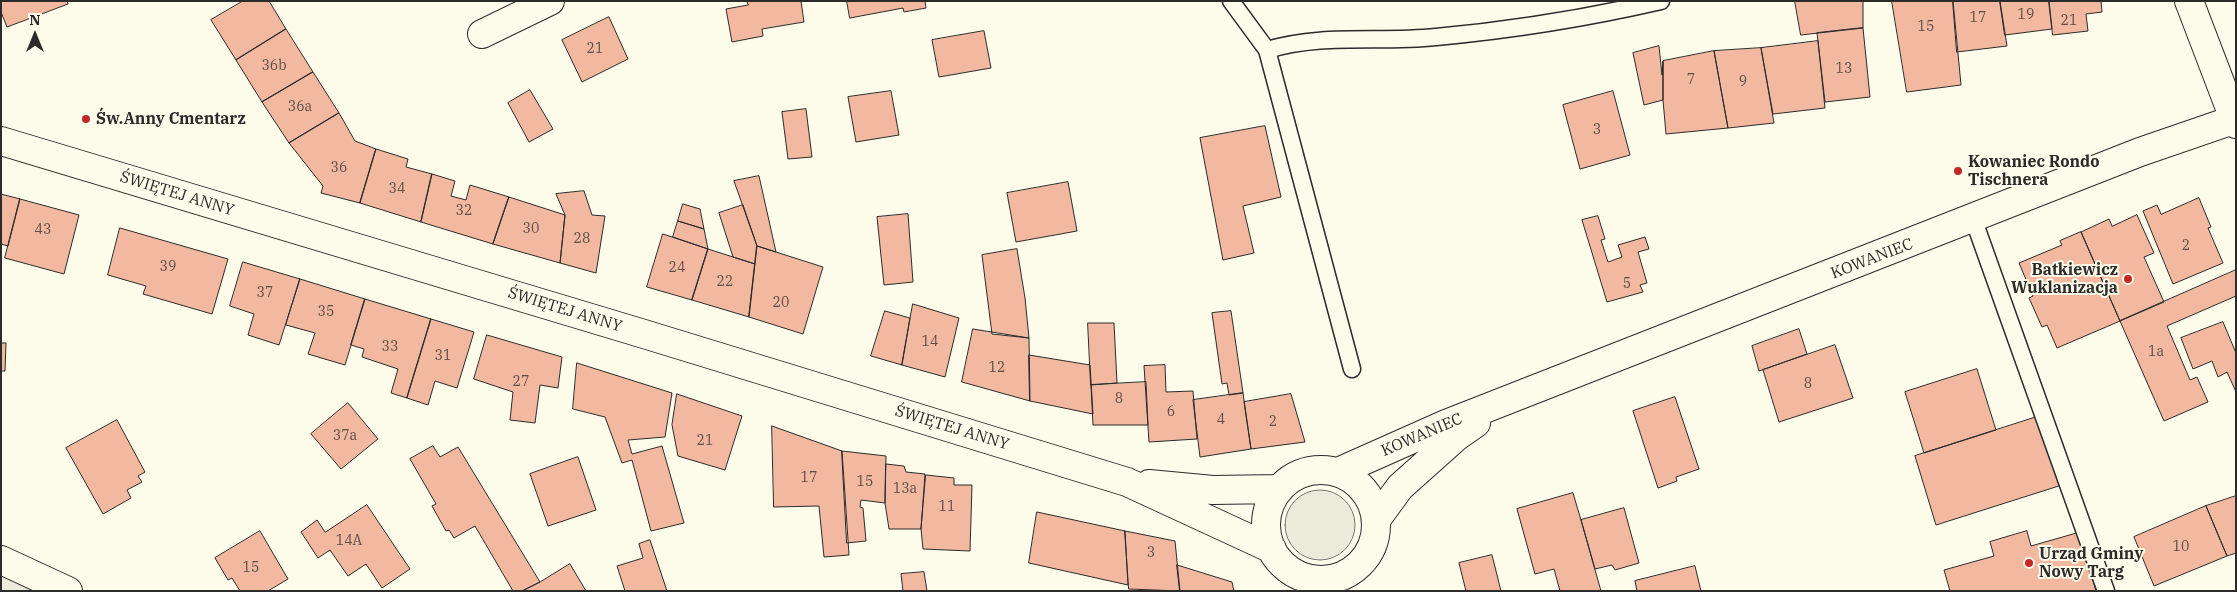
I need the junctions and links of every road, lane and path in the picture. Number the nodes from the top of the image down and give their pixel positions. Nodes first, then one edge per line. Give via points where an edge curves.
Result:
1 (550, 1) edge
2 (1231, 1) edge
3 (1661, 1) edge
4 (2189, 1) edge
5 (482, 34) dead end
6 (1267, 50) junction
7 (2235, 121) edge
8 (1, 141) edge
9 (1973, 218) junction
10 (1352, 369) dead end
11 (1508, 400) junction
12 (1338, 472) junction
13 (1127, 482) junction
14 (1279, 489) junction
15 (1376, 520) junction
16 (1272, 549) junction
17 (1, 560) edge
18 (1356, 579) edge
19 (1305, 584) edge
20 (68, 591) edge
21 (2106, 591) edge

1 - 5 street
2 - 6 lane
3 - 6 lane via 1592,17 1435,37 1306,40
4 - 7 street
6 - 10 lane
7 - 9 street, KOWANIEC via 2148,149
8 - 13 street, ŚWIĘTEJ ANNY
9 - 11 street, KOWANIEC
9 - 21 lane
11 - 12 street, KOWANIEC
11 - 15 street, KOWANIEC via 1422,466 1400,487
12 - 14 street via 1320,470 1302,474
12 - 15 street via 1364,491
13 - 14 street, ŚWIĘTEJ ANNY via 1213,490
13 - 16 street, ŚWIĘTEJ ANNY
14 - 16 street via 1266,518
15 - 18 street via 1371,547
16 - 19 street
17 - 20 street
18 - 19 street via 1348,573 1330,579 1311,579

